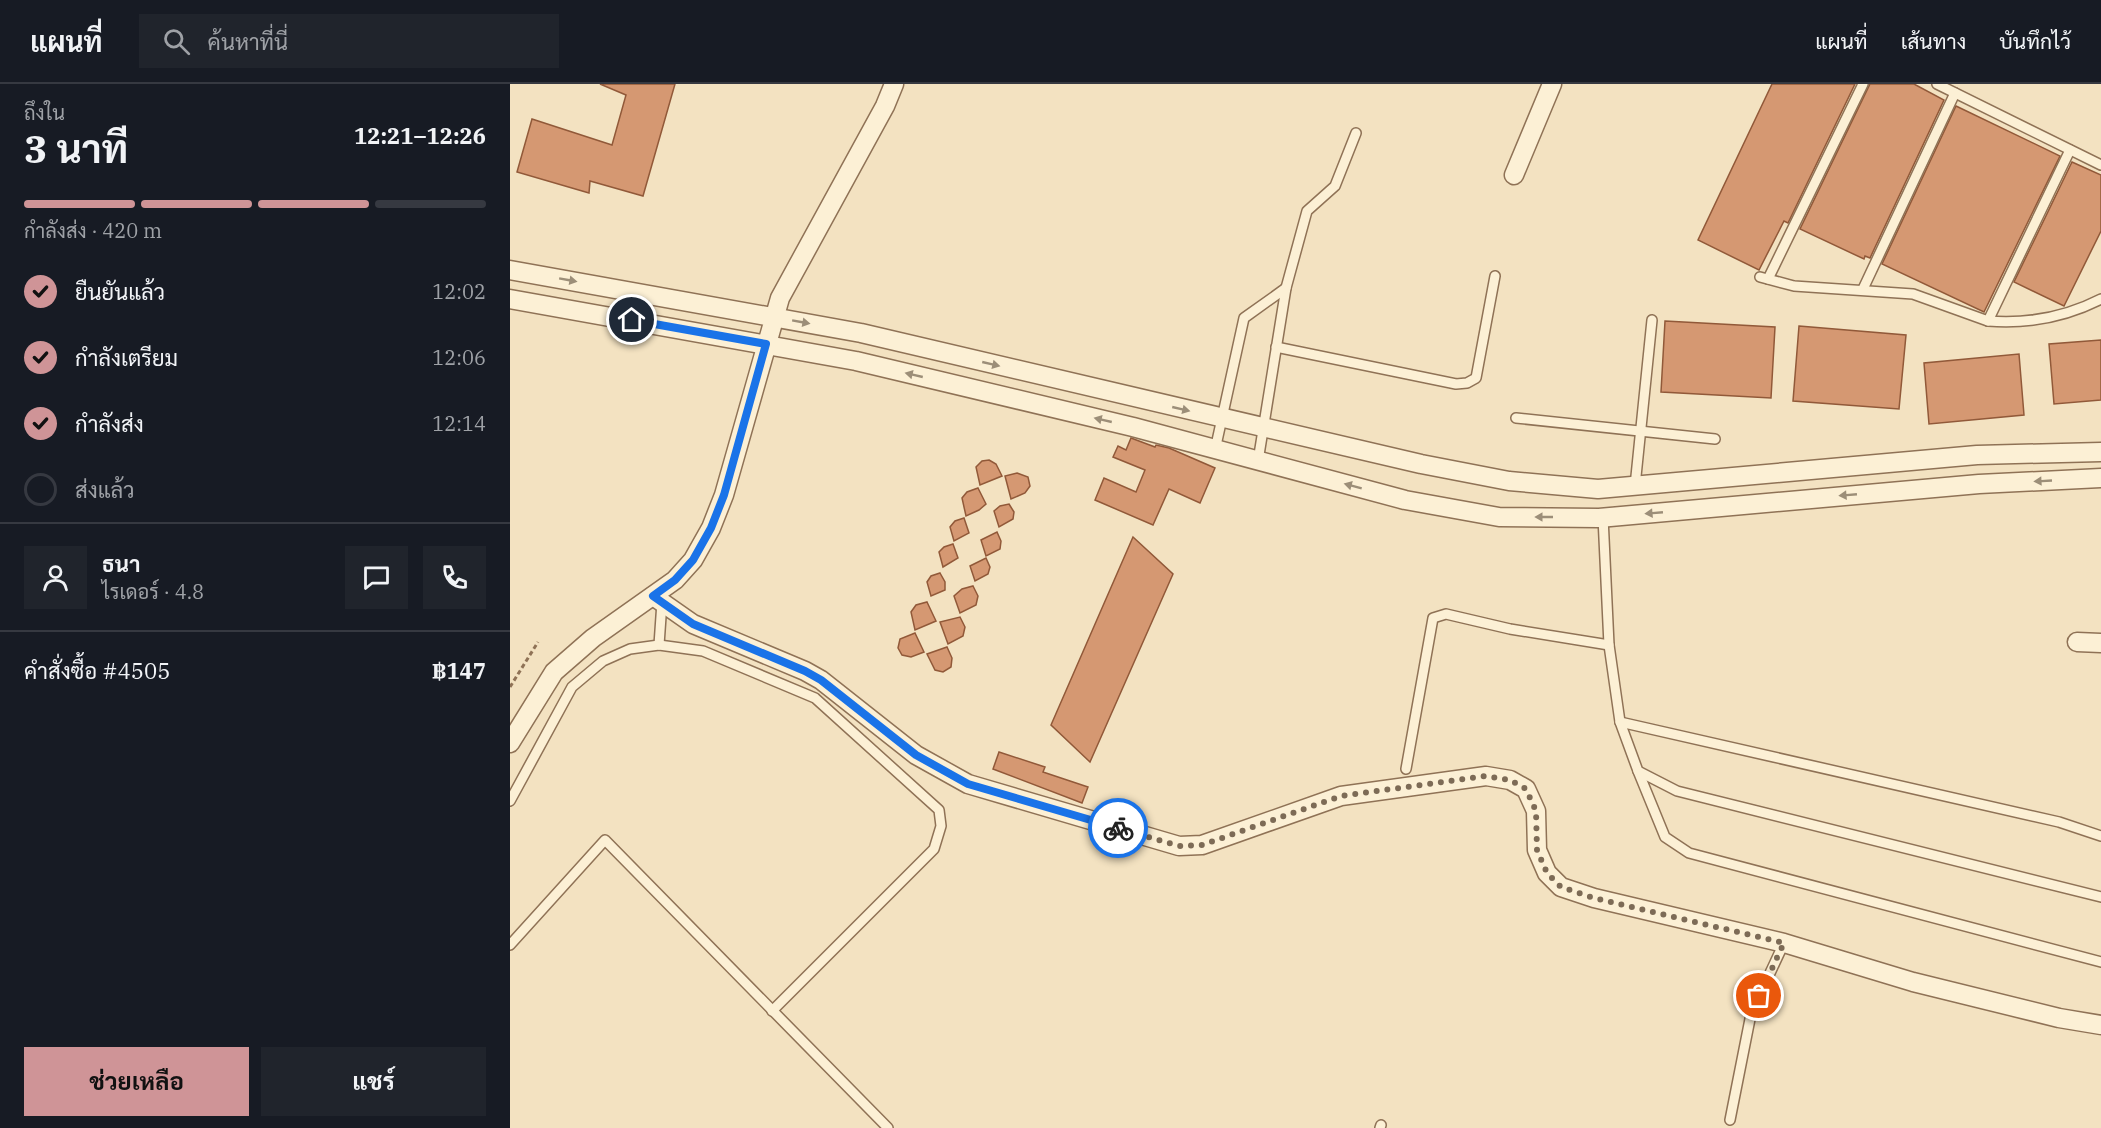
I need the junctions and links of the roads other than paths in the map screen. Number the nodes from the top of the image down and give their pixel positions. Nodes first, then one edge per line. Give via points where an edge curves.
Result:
1 (894, 84) edge
2 (1552, 84) edge
3 (1863, 84) edge
4 (1937, 84) edge
5 (1955, 93) junction
6 (1356, 133) dead end
7 (2070, 150) junction
8 (2101, 165) edge
9 (1514, 175) dead end
10 (510, 270) edge
11 (1495, 276) dead end
12 (1286, 288) junction
13 (1863, 289) junction
14 (510, 299) edge
15 (2101, 299) edge
16 (774, 317) junction
17 (1652, 320) dead end
18 (1988, 321) junction
19 (766, 344) junction
20 (1276, 347) junction
21 (1516, 418) dead end
22 (1222, 419) junction
23 (1263, 428) junction
24 (1640, 433) junction
25 (1715, 440) dead end
26 (1215, 450) junction
27 (2101, 452) edge
28 (1258, 461) junction
29 (2101, 478) edge
30 (1635, 486) junction
31 (1603, 518) junction
32 (657, 599) junction
33 (2077, 642) dead end
34 (2101, 644) edge
35 (659, 645) junction
36 (1610, 645) junction
37 (1620, 722) junction
38 (510, 743) edge
39 (1406, 769) dead end
40 (1638, 771) junction
41 (510, 801) edge
42 (2101, 836) edge
43 (2101, 897) edge
44 (1784, 943) junction
45 (510, 945) edge
46 (2101, 962) edge
47 (772, 1011) junction
48 (2101, 1025) edge
49 (1730, 1120) dead end
50 (888, 1128) edge

1 - 16 street via 780,298
2 - 9 street
3 - 13 lane via 1764,278 1794,286
4 - 5 lane
5 - 7 lane
5 - 13 lane
6 - 12 lane via 1335,186 1307,211
7 - 8 lane
7 - 18 lane
10 -> 16 street
11 - 20 lane via 1476,378 1467,383 1456,384
12 - 20 lane
12 - 22 lane via 1244,318
13 - 18 lane via 1913,294
14 - 19 street
15 - 18 lane via 2048,318
16 - 19 street
16 -> 22 street via 861,333
17 - 24 lane
26 -> 19 street via 867,364
19 - 32 street via 724,495 711,528 687,567
20 - 23 lane
21 - 24 lane
22 - 23 street
22 - 26 lane
23 - 28 lane
23 - 30 street via 1509,481 1598,489
24 - 25 lane
24 - 30 lane
26 - 28 street
27 - 30 street via 1977,455
31 -> 28 street via 1499,517 1405,500
29 -> 31 street via 1979,484
31 - 36 lane
32 - 35 lane
32 - 38 street via 593,638 554,672
32 - 44 street via 693,624 821,680 916,755 968,784 1179,846 1202,845 1341,796 1486,776 1510,780 1526,789 1536,811 1537,850 1547,873 1561,887
33 - 34 street
35 - 41 lane via 630,649 603,661 572,687
35 - 47 lane via 703,651 815,698 939,810 941,826 934,849
36 - 37 lane
36 - 39 lane via 1446,614 1436,616
37 - 40 lane
37 - 42 lane via 2059,822
40 - 43 lane via 1677,792
40 - 46 lane via 1665,837 1689,853
44 - 48 street via 1913,982
44 - 49 lane via 1751,1014
45 - 47 lane via 605,840
47 - 50 lane

